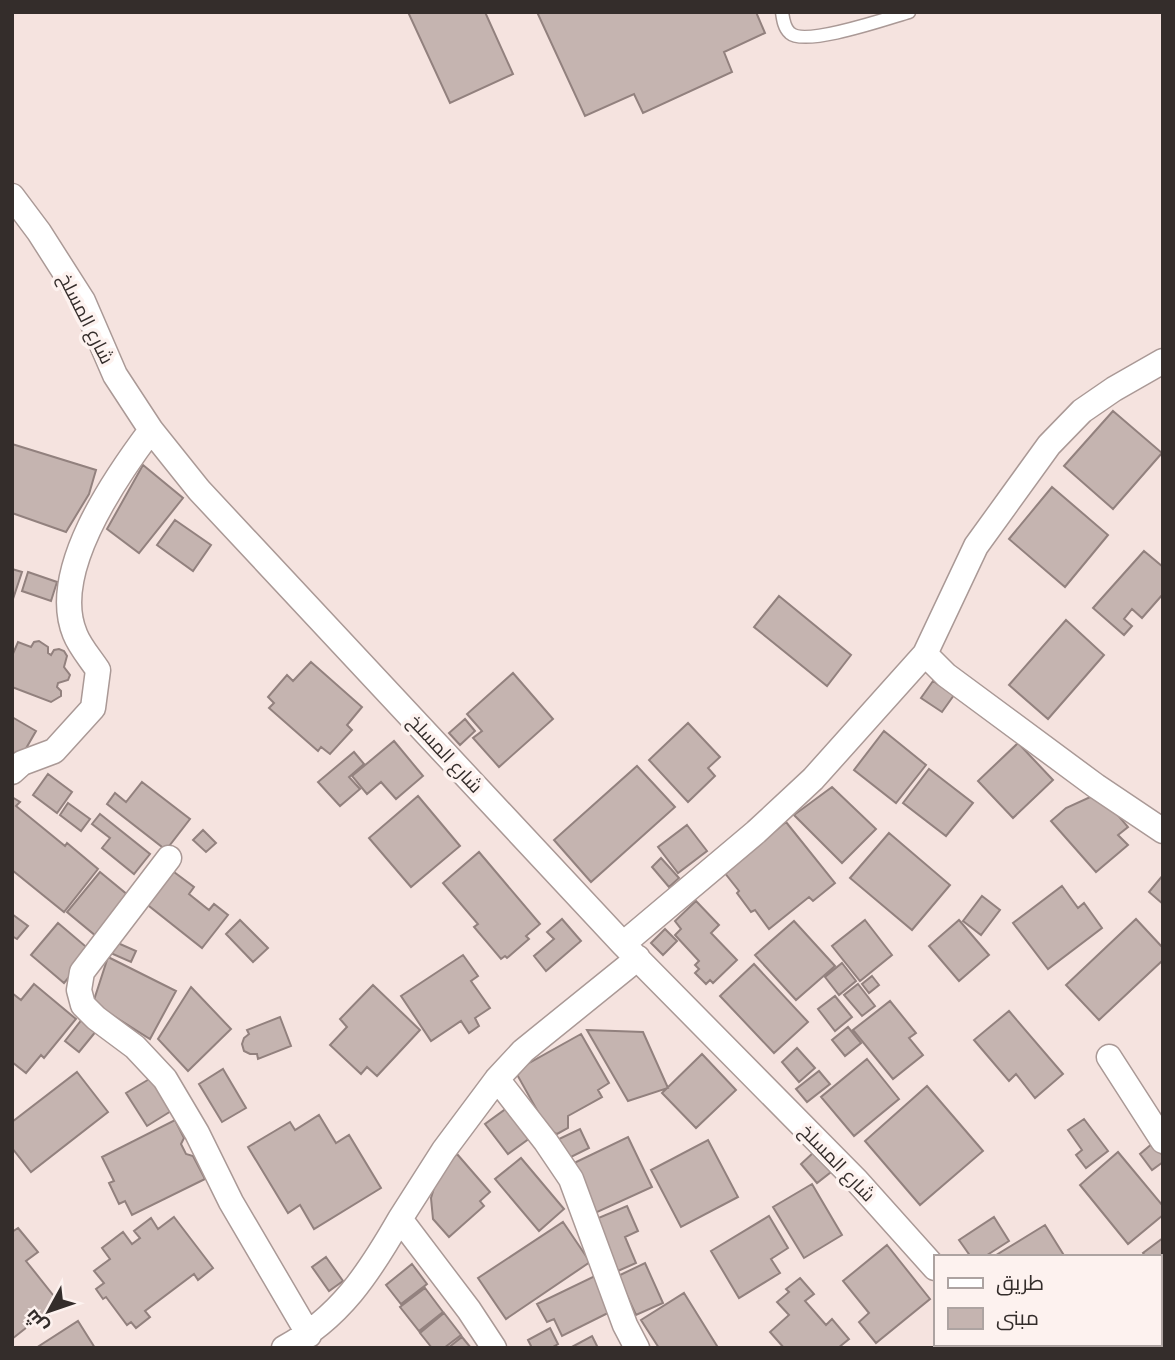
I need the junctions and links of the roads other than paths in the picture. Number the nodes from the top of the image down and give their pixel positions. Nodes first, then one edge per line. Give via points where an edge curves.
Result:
1 (782, 12) edge
2 (909, 12) edge
3 (15, 203) edge
4 (1163, 361) edge
5 (151, 430) junction
6 (925, 654) junction
7 (12, 772) edge
8 (1163, 831) edge
9 (169, 858) dead end
10 (630, 951) junction
11 (1110, 1057) dead end
12 (497, 1079) junction
13 (1163, 1141) edge
14 (400, 1219) junction
15 (934, 1267) edge
16 (309, 1335) junction
17 (284, 1348) edge
18 (494, 1348) edge
19 (637, 1348) edge

1 - 2 lane via 790,33 801,38
3 - 5 street, شارع المسلخ via 83,301 115,375
4 - 6 street via 1082,411 1049,446 976,546
5 - 7 street via 114,480 81,544 72,578 69,600 75,634 98,670 93,708 54,751 22,763
5 - 10 street, شارع المسلخ via 250,546
6 - 8 street via 957,683
6 - 10 street via 813,779
9 - 16 street via 82,972 79,990 83,1005 135,1047 165,1079
10 - 12 street
10 - 15 street, شارع المسلخ via 857,1181
11 - 13 street
12 - 14 street
12 - 19 street via 571,1179
14 - 16 street via 374,1265
14 - 18 street
16 - 17 street

